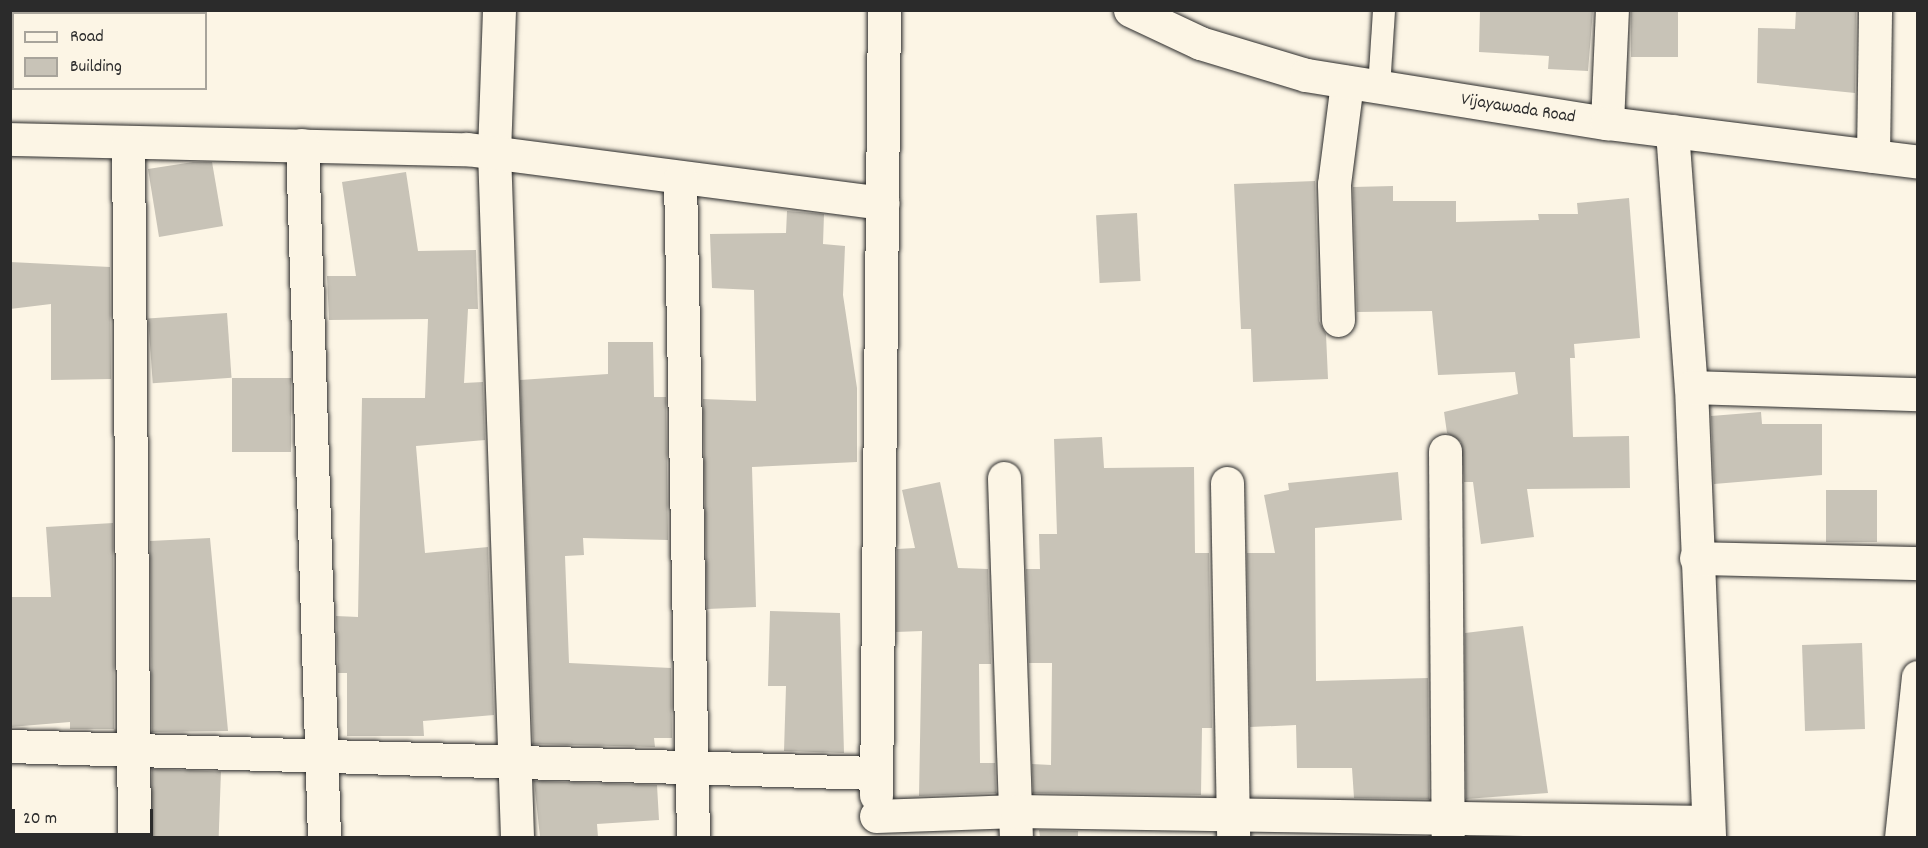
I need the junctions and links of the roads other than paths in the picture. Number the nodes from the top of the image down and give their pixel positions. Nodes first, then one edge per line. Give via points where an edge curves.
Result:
1 (499, 10) edge
2 (884, 10) edge
3 (1130, 10) edge
4 (1384, 10) edge
5 (1612, 10) edge
6 (1875, 10) edge
7 (1347, 82) junction
8 (1379, 88) junction
9 (1607, 123) junction
10 (1672, 131) junction
11 (10, 139) edge
12 (128, 142) junction
13 (302, 145) junction
14 (494, 152) junction
15 (1873, 156) junction
16 (1917, 162) edge
17 (680, 177) junction
18 (883, 203) junction
19 (1338, 320) dead end
20 (1691, 387) junction
21 (1917, 394) edge
22 (1445, 451) dead end
23 (1004, 478) dead end
24 (1227, 483) dead end
25 (1696, 558) junction
26 (1917, 563) edge
27 (1917, 677) edge
28 (10, 746) edge
29 (134, 747) junction
30 (324, 754) junction
31 (518, 762) junction
32 (691, 767) junction
33 (875, 773) junction
34 (1017, 824) edge
35 (877, 827) edge
36 (1233, 828) edge
37 (1448, 830) edge
38 (1709, 830) edge
39 (134, 837) edge
40 (324, 837) edge
41 (517, 837) edge
42 (693, 837) edge
43 (1901, 837) edge

1 - 14 street
2 - 18 street
3 - 7 street, Vijayawada Road via 1200,43
4 - 8 lane
5 - 9 street
6 - 15 street
7 - 8 street, Vijayawada Road
7 - 19 street via 1334,184
8 - 9 street, Vijayawada Road
9 - 10 street, Vijayawada Road
10 - 15 street, Vijayawada Road
10 - 20 street
11 - 12 street
12 - 13 street
12 - 29 street
13 - 14 street
13 - 30 street
14 - 17 street
14 - 31 street
15 - 16 street, Vijayawada Road
17 - 18 street
17 - 32 street
18 - 33 street
20 - 21 street
20 - 25 street
22 - 37 street
23 - 34 street
24 - 36 street
25 - 26 street
25 - 38 street
27 - 43 street
28 - 29 street
29 - 30 street
29 - 39 street
30 - 31 street
30 - 40 street
31 - 32 street
31 - 41 street
32 - 33 street
32 - 42 street
33 - 35 street
34 - 35 street
34 - 36 street
36 - 37 street
37 - 38 street

